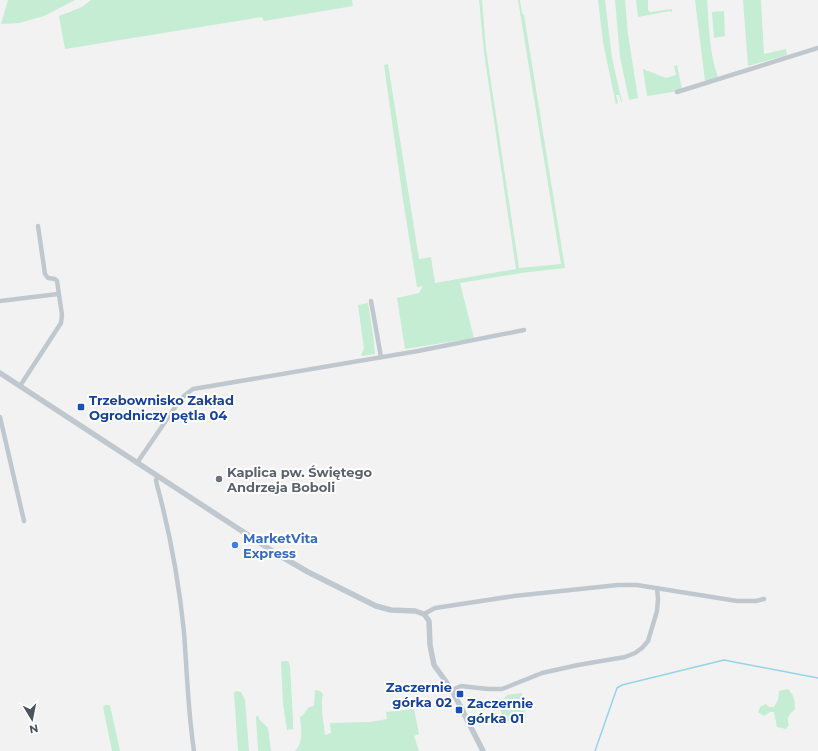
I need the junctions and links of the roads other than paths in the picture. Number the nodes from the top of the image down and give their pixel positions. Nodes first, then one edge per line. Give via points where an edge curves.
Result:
1 (818, 48) edge
2 (677, 92) dead end
3 (38, 226) dead end
4 (58, 294) junction
5 (0, 301) edge
6 (371, 301) dead end
7 (524, 330) dead end
8 (381, 357) junction
9 (0, 373) edge
10 (20, 386) junction
11 (0, 417) edge
12 (138, 463) junction
13 (158, 476) junction
14 (24, 521) dead end
15 (657, 588) junction
16 (764, 599) dead end
17 (424, 614) junction
18 (452, 690) junction
19 (194, 751) edge
20 (483, 751) edge

1 - 2 street
3 - 4 street via 45,274 48,278 55,279
4 - 5 street
4 - 10 street via 61,323
6 - 8 street
7 - 8 street
8 - 12 street via 193,389 178,403
9 - 10 street
10 - 12 street
11 - 14 street
12 - 13 street
13 - 17 street via 277,554 335,587 376,606
13 - 19 street via 156,481 169,536 183,622
15 - 16 street via 736,601
15 - 17 street via 618,585 522,595 435,608
15 - 18 street via 657,611 648,641 635,653 542,674 502,689 488,690 462,686
17 - 18 street via 428,621 434,665
18 - 20 street

